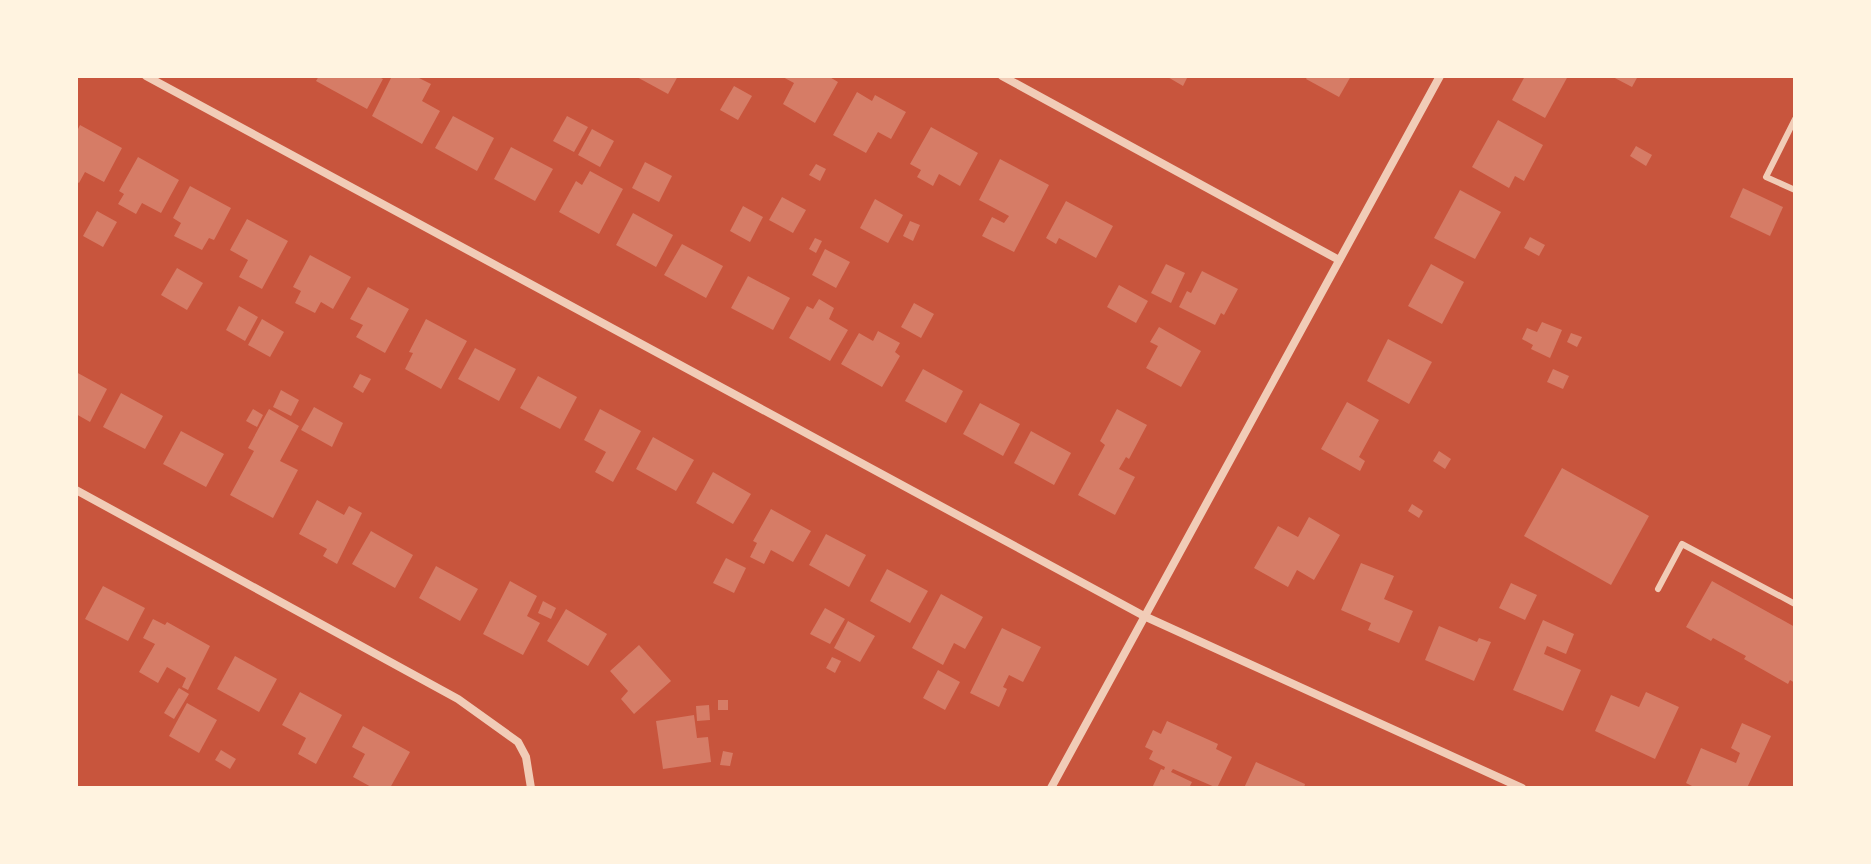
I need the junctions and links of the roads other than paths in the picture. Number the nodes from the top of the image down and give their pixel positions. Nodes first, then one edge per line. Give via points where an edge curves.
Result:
1 (146, 76) edge
2 (1002, 76) edge
3 (1440, 76) edge
4 (1795, 119) edge
5 (1795, 190) edge
6 (1339, 260) junction
7 (76, 490) edge
8 (1658, 589) dead end
9 (1795, 604) edge
10 (1144, 616) junction
11 (531, 788) edge
12 (1051, 788) edge
13 (1522, 788) edge

1 - 10 street
2 - 6 street
3 - 6 street
4 - 5 lane via 1766,177
6 - 10 street
7 - 11 street via 458,699 518,742
8 - 9 lane via 1682,544
10 - 12 street
10 - 13 street

